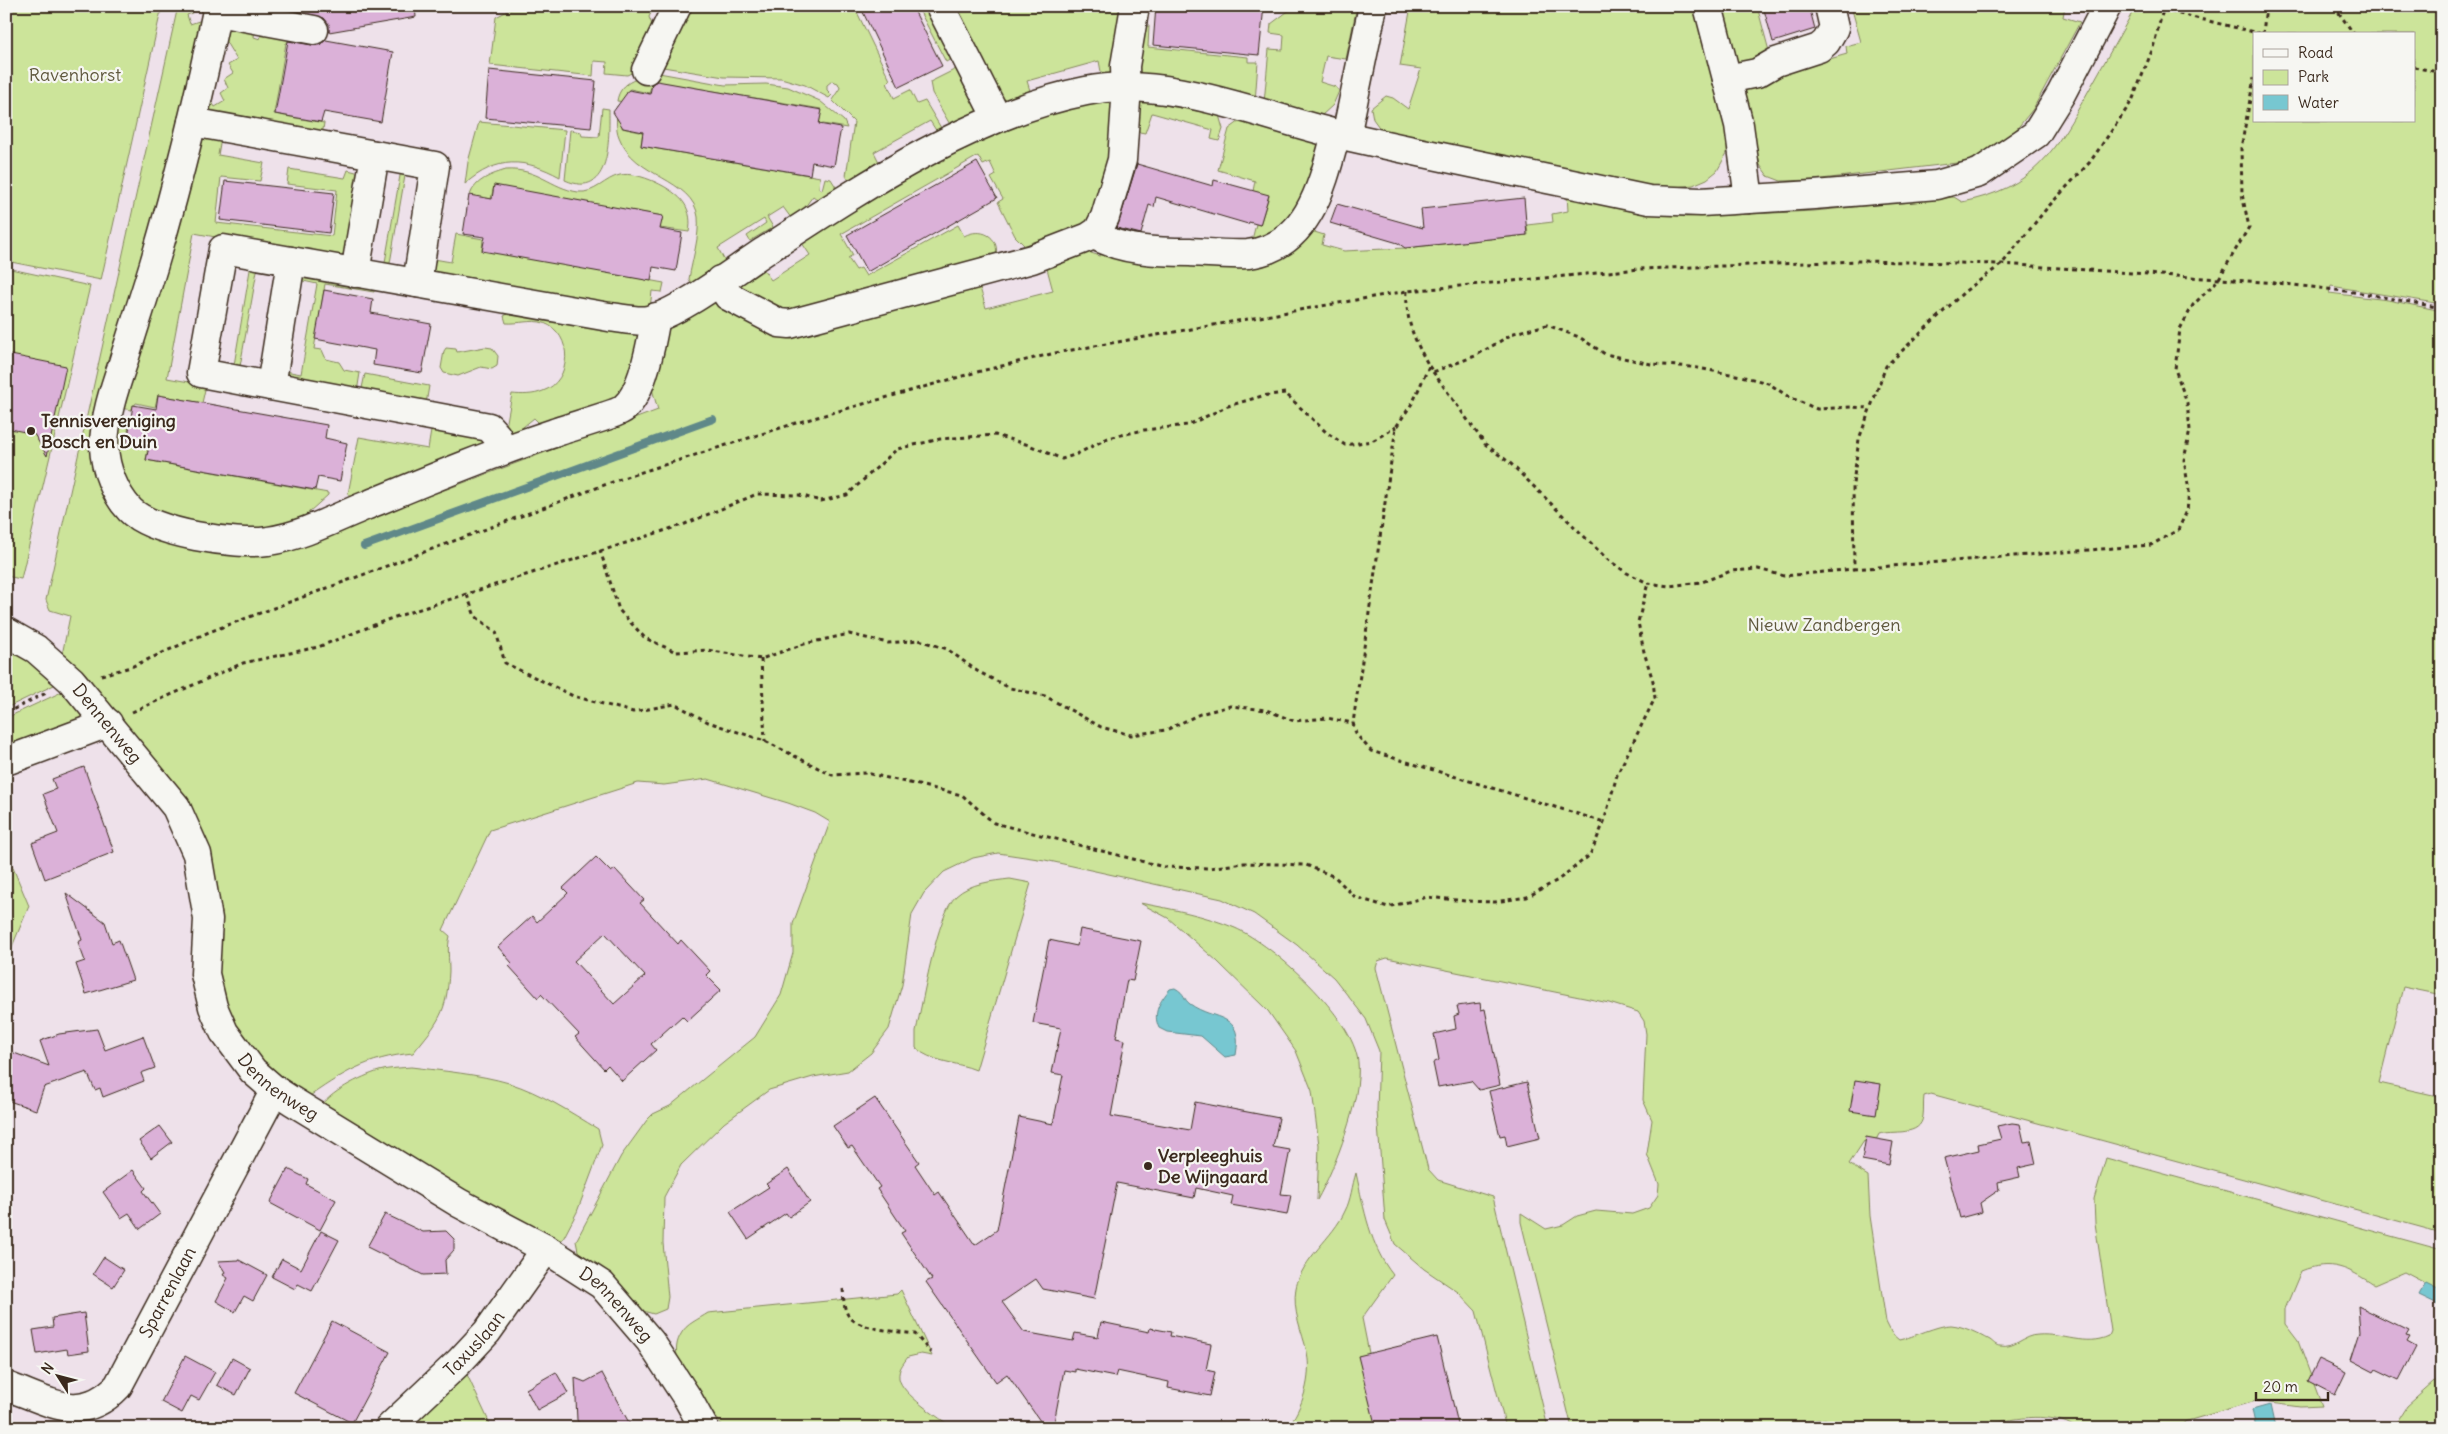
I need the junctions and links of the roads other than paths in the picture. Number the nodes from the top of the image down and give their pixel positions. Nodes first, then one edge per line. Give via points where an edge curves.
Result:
1 (677, 6) edge
2 (940, 6) edge
3 (1135, 6) edge
4 (1373, 6) edge
5 (1708, 6) edge
6 (1828, 6) edge
7 (2107, 6) edge
8 (217, 9) edge
9 (314, 30) dead end
10 (646, 70) dead end
11 (1727, 79) junction
12 (1126, 88) junction
13 (997, 118) junction
14 (192, 122) junction
15 (1341, 135) junction
16 (375, 156) junction
17 (1749, 199) junction
18 (1094, 234) junction
19 (291, 261) junction
20 (355, 273) junction
21 (720, 280) junction
22 (418, 283) junction
23 (656, 317) junction
24 (271, 386) junction
25 (501, 450) junction
26 (6, 632) edge
27 (108, 722) junction
28 (6, 761) edge
29 (275, 1090) junction
30 (546, 1249) junction
31 (6, 1386) edge
32 (389, 1428) edge
33 (704, 1428) edge

1 - 10 street
2 - 13 street
3 - 12 street via 1125,66
4 - 15 street
5 - 11 street
6 - 11 street via 1834,28 1819,48 1776,62 1757,73
7 - 17 street via 2036,134 1979,174 1937,185
8 - 9 street
8 - 14 street
11 - 17 street via 1739,125
12 - 13 street via 1083,92
12 - 15 street via 1195,96
12 - 18 street via 1122,160 1105,217
13 - 21 street via 842,201
14 - 16 street
14 - 25 street via 176,190 107,421 104,447 108,470 117,492 131,510 159,527 240,543 269,541 348,513
15 - 17 street via 1649,200 1701,202
15 - 18 street via 1311,210 1283,242 1265,250 1248,254 1147,252 1106,241
16 - 20 street
16 - 22 street via 435,166
18 - 21 street via 1032,259 790,324 779,323 728,296
19 - 20 street
19 - 24 street
19 - 24 street via 223,249 201,373
20 - 22 street
21 - 23 street
22 - 23 street via 609,317 647,320
23 - 25 street via 646,366 637,390 624,409
24 - 25 street via 489,427 497,436
26 - 27 street, Dennenweg via 36,649 71,680
27 - 28 street
27 - 29 street, Dennenweg via 171,800 198,854 208,919 205,974 213,1007 236,1050
29 - 30 street, Dennenweg via 459,1203
29 - 31 street, Sparrenlaan via 118,1386 97,1404 74,1408
30 - 32 street, Taxuslaan via 487,1332
30 - 33 street, Dennenweg via 602,1285 650,1341

